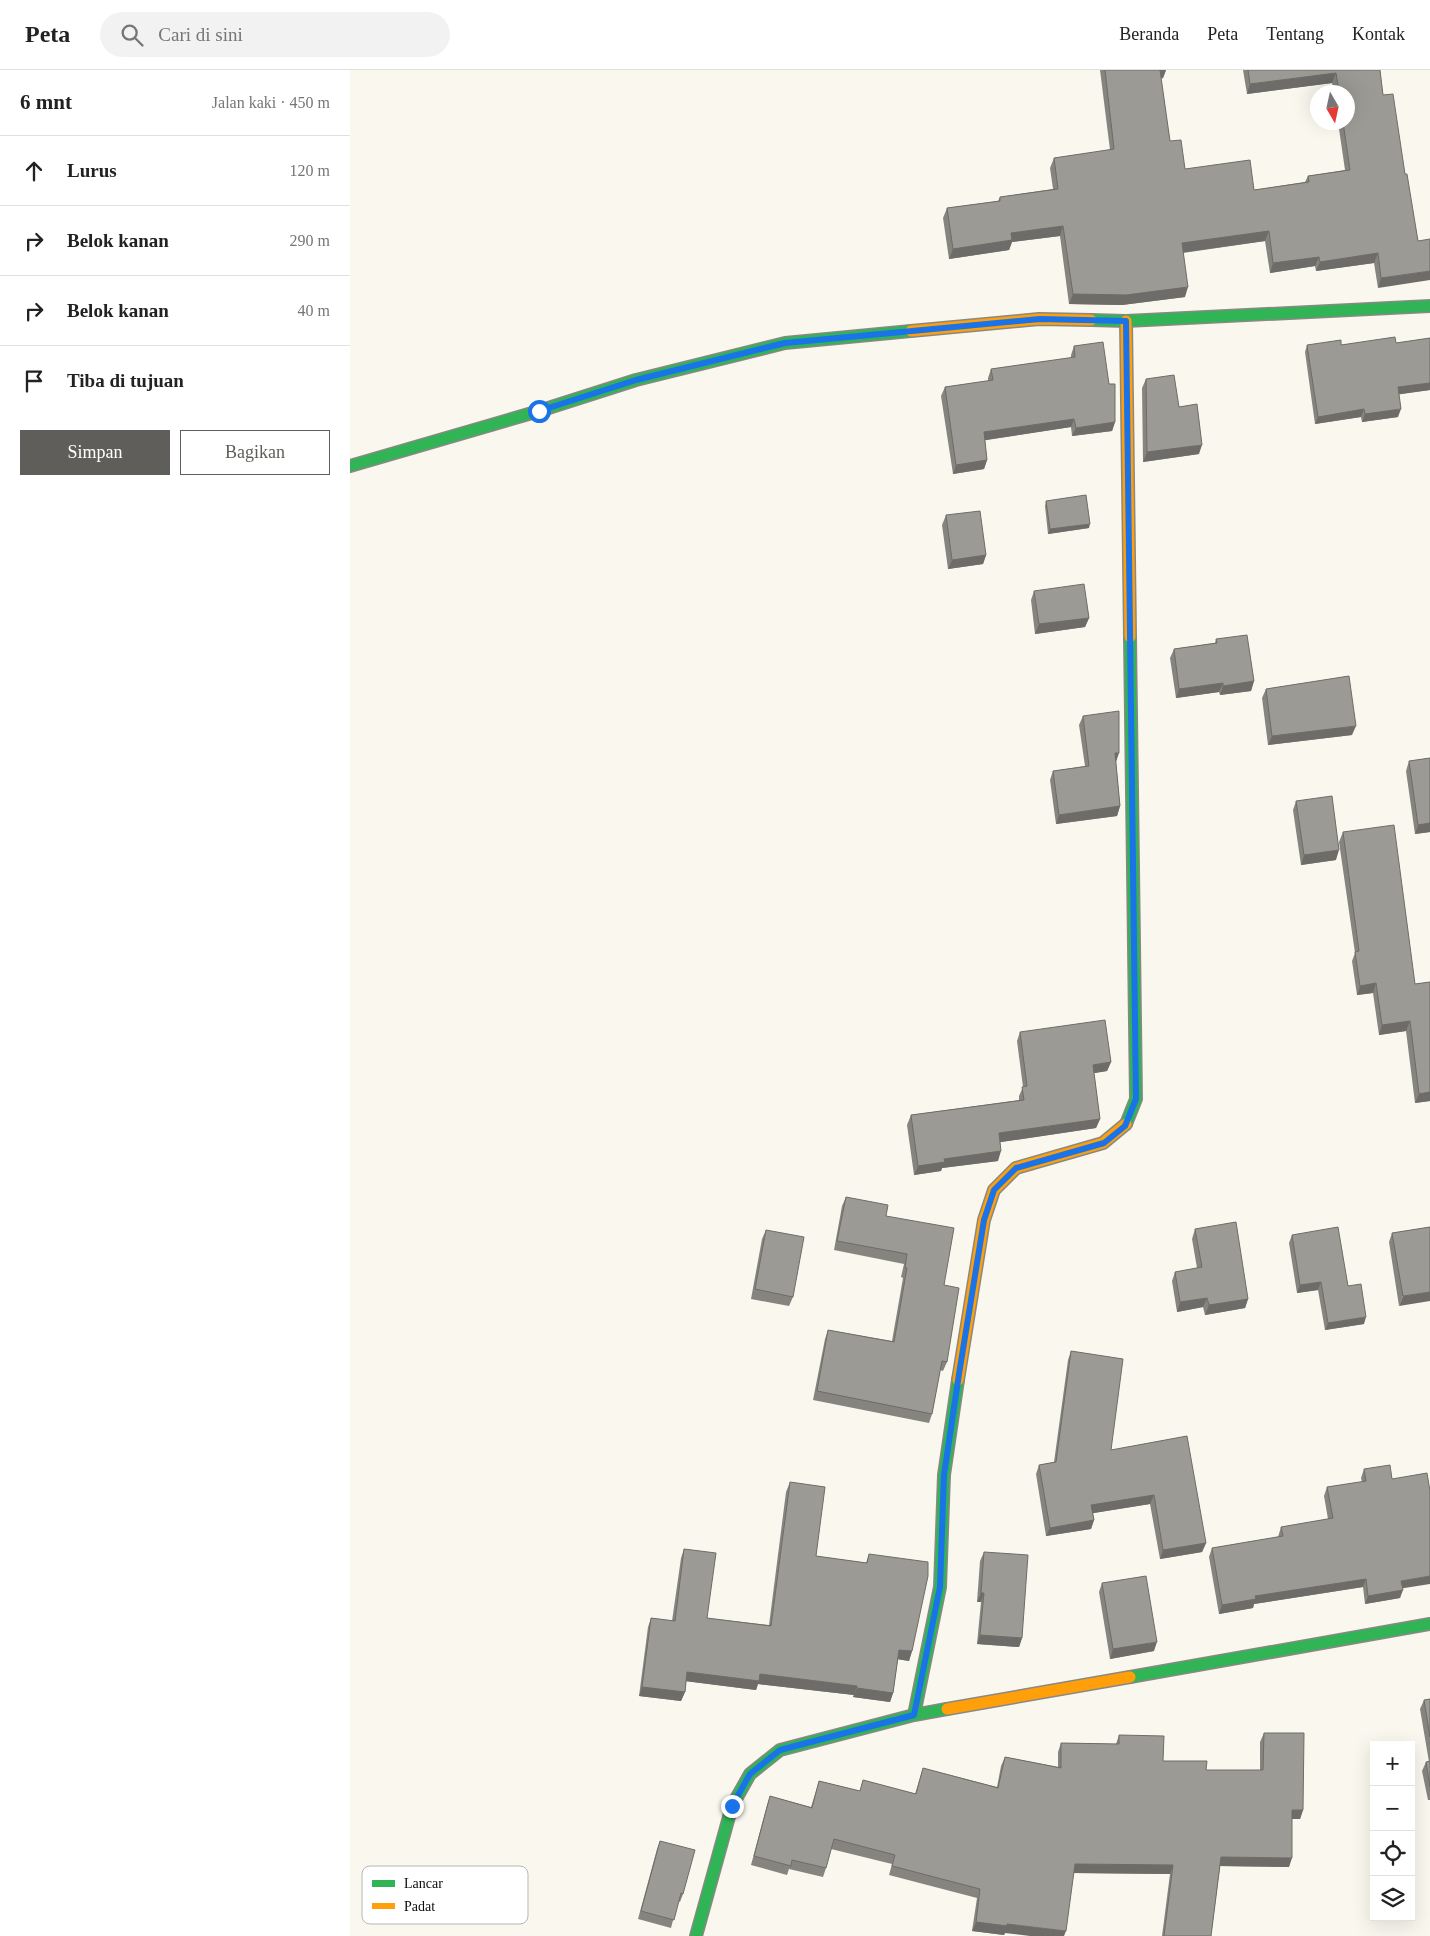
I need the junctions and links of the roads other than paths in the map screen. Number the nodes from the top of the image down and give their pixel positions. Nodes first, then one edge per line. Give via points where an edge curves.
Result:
1 (1430, 306) edge
2 (1126, 321) junction
3 (350, 466) edge
4 (1430, 1624) edge
5 (914, 1715) junction
6 (696, 1936) edge

1 - 2 street
2 - 3 street via 1040,319 785,343 636,380
2 - 5 street via 1136,1099 1125,1126 1104,1143 1016,1168 994,1190 984,1220 959,1374 944,1475 940,1587
4 - 5 street
5 - 6 street via 780,1750 750,1774 732,1806

